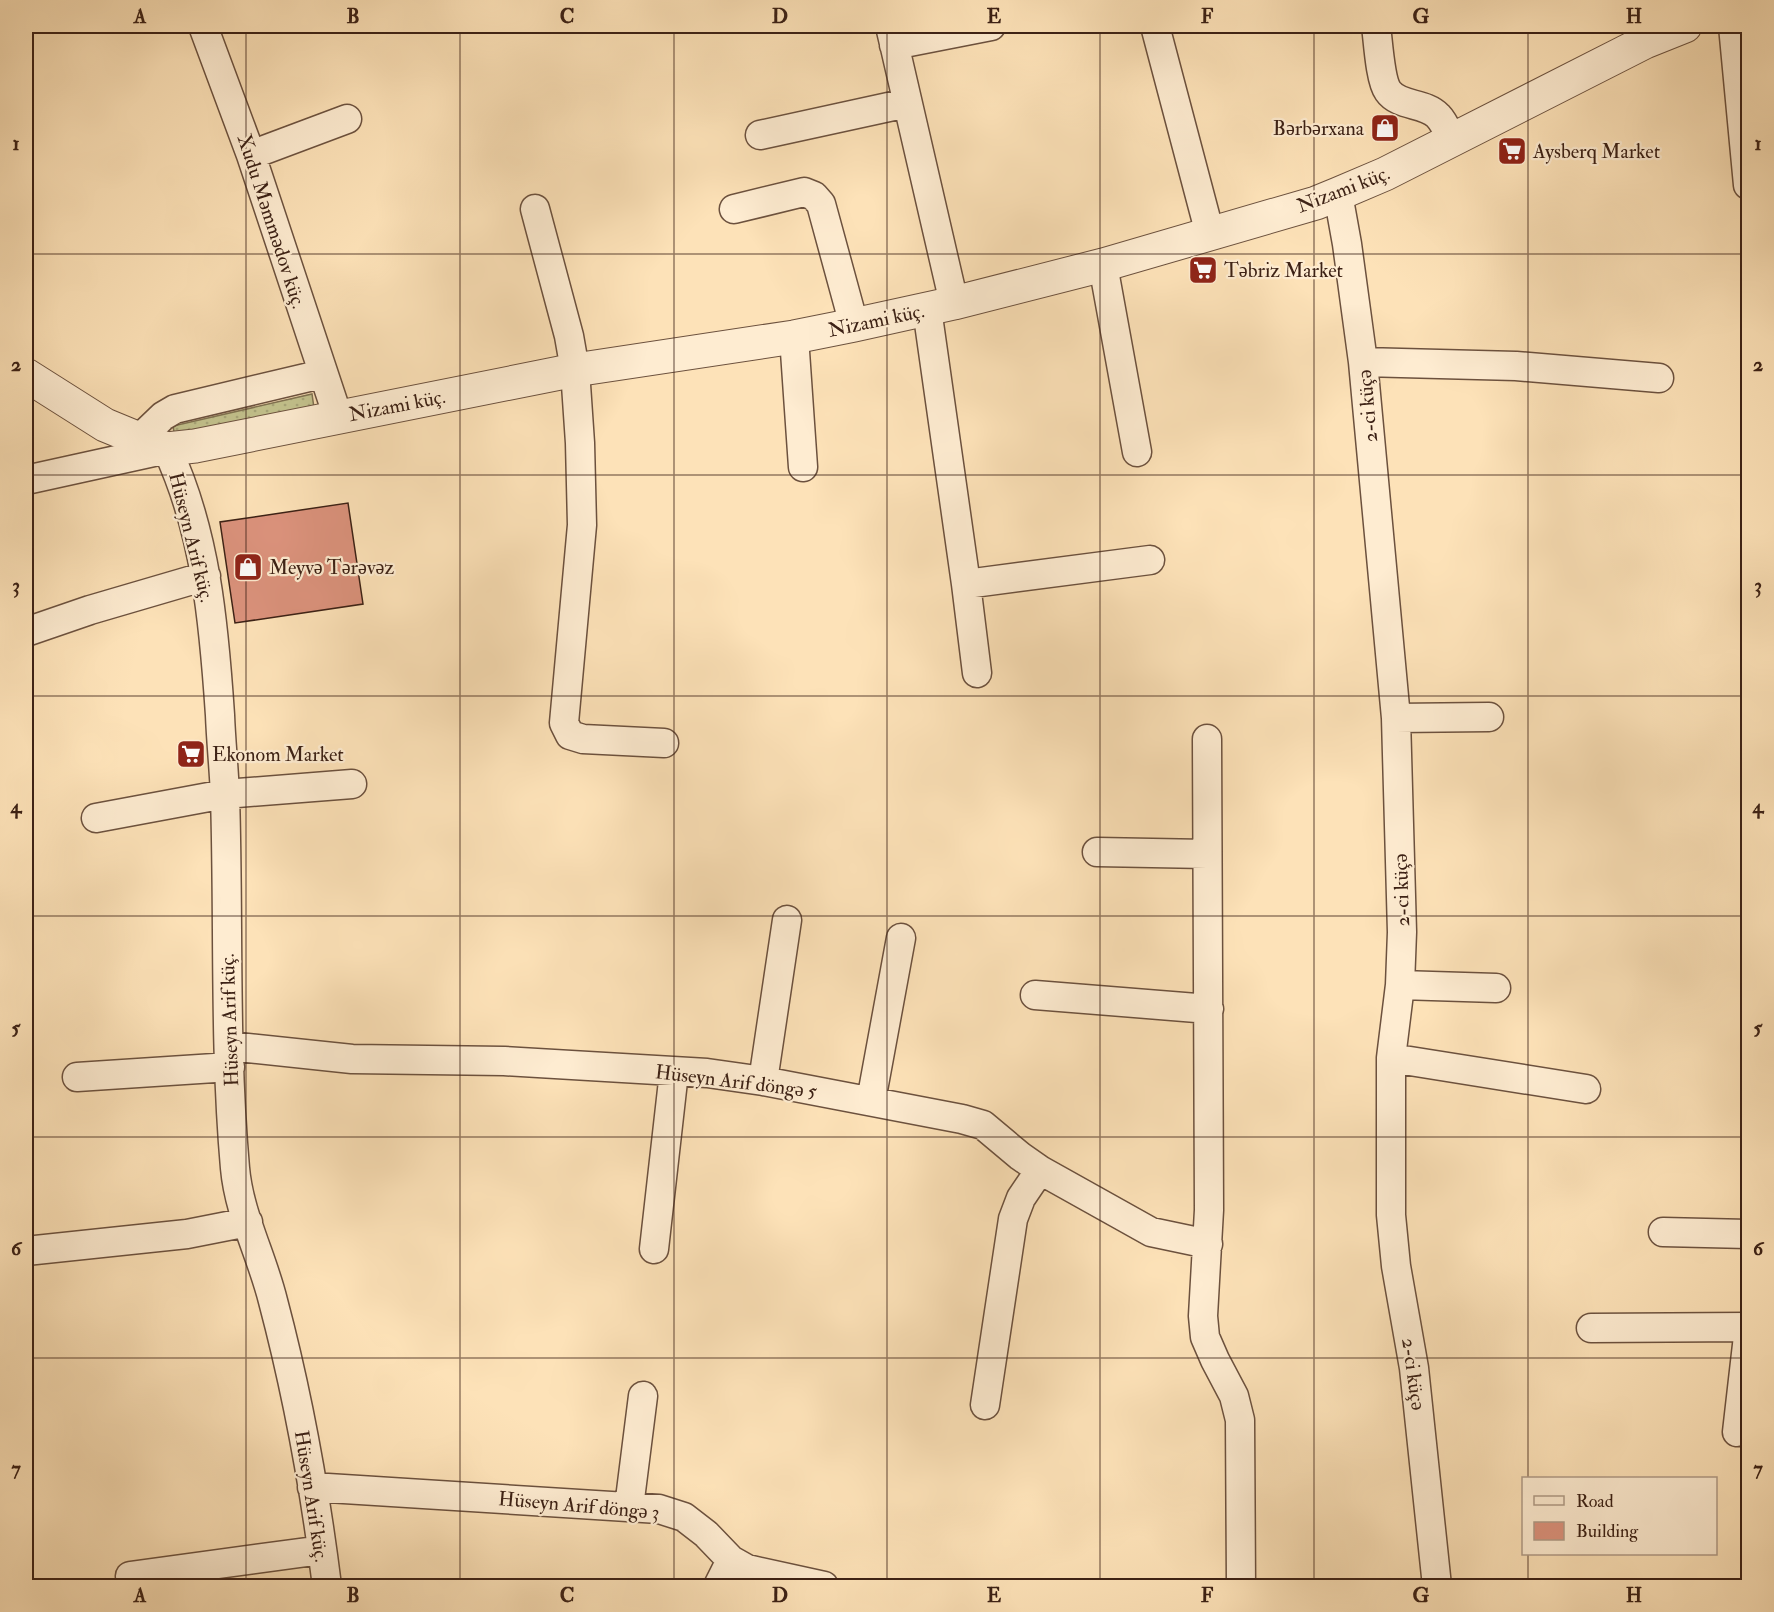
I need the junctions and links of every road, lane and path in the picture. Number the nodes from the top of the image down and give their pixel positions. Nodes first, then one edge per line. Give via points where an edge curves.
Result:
1 (203, 26) edge
2 (991, 26) edge
3 (1155, 26) edge
4 (1376, 26) edge
5 (1685, 26) edge
6 (1733, 26) edge
7 (892, 35) edge
8 (907, 104) junction
9 (347, 119) dead end
10 (760, 135) dead end
11 (1452, 140) junction
12 (251, 155) junction
13 (1749, 185) edge
14 (1338, 194) junction
15 (535, 209) dead end
16 (734, 209) dead end
17 (1210, 234) junction
18 (1103, 265) junction
19 (940, 306) junction
20 (854, 325) junction
21 (795, 337) junction
22 (1363, 362) junction
23 (575, 370) junction
24 (322, 374) junction
25 (26, 375) edge
26 (1659, 378) dead end
27 (338, 417) junction
28 (153, 444) junction
29 (1137, 452) dead end
30 (803, 467) dead end
31 (26, 480) edge
32 (1150, 560) dead end
33 (206, 576) junction
34 (966, 584) junction
35 (26, 632) edge
36 (977, 673) dead end
37 (1489, 717) dead end
38 (1396, 718) junction
39 (1207, 739) dead end
40 (664, 743) dead end
41 (352, 784) dead end
42 (225, 794) junction
43 (96, 818) dead end
44 (1097, 852) dead end
45 (1207, 854) junction
46 (787, 920) dead end
47 (901, 938) dead end
48 (1400, 985) junction
49 (1496, 988) dead end
50 (1035, 995) dead end
51 (1209, 1009) junction
52 (229, 1056) junction
53 (1391, 1058) junction
54 (674, 1072) junction
55 (77, 1077) dead end
56 (763, 1081) junction
57 (1586, 1089) dead end
58 (871, 1101) junction
59 (1040, 1170) junction
60 (248, 1222) junction
61 (1663, 1232) dead end
62 (1749, 1234) edge
63 (1208, 1244) junction
64 (654, 1249) dead end
65 (26, 1251) edge
66 (1749, 1327) edge
67 (1591, 1328) dead end
68 (1749, 1336) edge
69 (643, 1396) dead end
70 (985, 1405) dead end
71 (1737, 1432) dead end
72 (312, 1487) junction
73 (629, 1507) junction
74 (322, 1550) junction
75 (731, 1560) junction
76 (130, 1576) dead end
77 (327, 1587) edge
78 (718, 1587) edge
79 (824, 1587) edge
80 (1241, 1587) edge
81 (1437, 1587) edge

1 - 12 street, Xudu Məmmədov küç.
2 - 7 street
3 - 17 street
4 - 11 street via 1388,90 1397,99 1437,115
5 - 11 street, Nizami küç. via 1645,42
6 - 13 street
7 - 8 street
8 - 10 street
8 - 19 street
9 - 12 street
11 - 14 street, Nizami küç.
12 - 24 street, Xudu Məmmədov küç.
14 - 17 street, Nizami küç.
14 - 22 street, 2-ci küçə
15 - 23 street
16 - 20 street via 804,192 814,196 821,204
17 - 18 street, Nizami küç.
18 - 19 street, Nizami küç.
18 - 29 street
19 - 20 street, Nizami küç.
19 - 34 street
20 - 21 street, Nizami küç.
21 - 23 street, Nizami küç.
21 - 30 street
22 - 26 street via 1516,366
22 - 38 street, 2-ci küçə
23 - 27 street, Nizami küç.
23 - 40 street via 582,525 564,723 570,735 583,739
24 - 27 street, Xudu Məmmədov küç.
24 - 28 street via 176,410 163,416
25 - 28 street via 105,425
27 - 28 street, Nizami küç. via 195,446
28 - 31 street, Nizami küç.
28 - 33 street, Hüseyn Arif küç. via 181,478
32 - 34 street
33 - 35 street
33 - 42 street, Hüseyn Arif küç. via 216,652
34 - 36 street
37 - 38 street
38 - 48 street, 2-ci küçə
39 - 45 street
41 - 42 street
42 - 43 street
42 - 52 street, Hüseyn Arif küç.
44 - 45 street
45 - 51 street
46 - 56 street
47 - 58 street
48 - 49 street
48 - 53 street, 2-ci küçə
50 - 51 street
51 - 63 street
52 - 54 street, Hüseyn Arif döngə 5 via 504,1061
52 - 55 street, Hüseyn Arif döngə 5
52 - 60 street, Hüseyn Arif küç. via 235,1169
53 - 57 street
53 - 81 street, 2-ci küçə via 1391,1215 1414,1368
54 - 56 street, Hüseyn Arif döngə 5
54 - 64 street
56 - 58 street, Hüseyn Arif döngə 5
58 - 59 street, Hüseyn Arif döngə 5 via 983,1125
59 - 63 street, Hüseyn Arif döngə 5 via 1151,1233
59 - 70 street via 1021,1198 1013,1219
60 - 65 street via 187,1234
60 - 72 street, Hüseyn Arif küç. via 273,1300
61 - 62 street
63 - 80 street via 1205,1337 1234,1396 1240,1420
66 - 67 street
68 - 71 street
69 - 73 street
72 - 73 street, Hüseyn Arif döngə 3
72 - 74 street, Hüseyn Arif küç.
73 - 75 street, Hüseyn Arif döngə 3 via 659,1509 684,1517
74 - 76 street
74 - 77 street, Hüseyn Arif küç.
75 - 78 street
75 - 79 street, Hüseyn Arif döngə 3 via 747,1569

